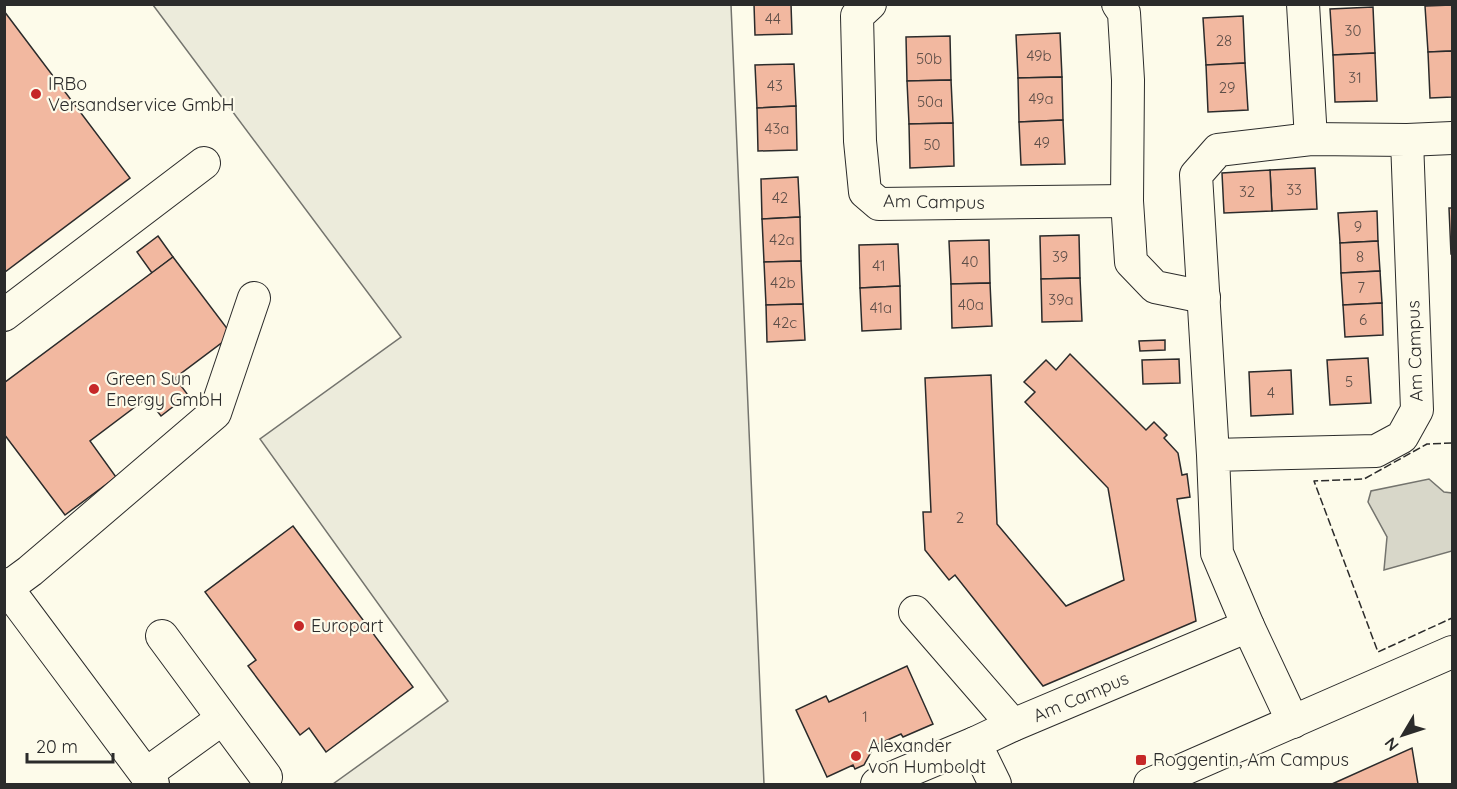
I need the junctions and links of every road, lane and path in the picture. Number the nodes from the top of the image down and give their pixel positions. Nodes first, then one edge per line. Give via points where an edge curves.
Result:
1 (870, 4) edge
2 (1118, 4) edge
3 (1303, 4) edge
4 (1452, 138) edge
5 (1311, 139) junction
6 (1407, 140) junction
7 (204, 163) dead end
8 (1127, 201) junction
9 (1204, 297) junction
10 (254, 298) dead end
11 (4, 315) edge
12 (1213, 455) junction
13 (6, 586) edge
14 (915, 612) dead end
15 (1248, 626) junction
16 (162, 636) dead end
17 (1452, 652) edge
18 (222, 718) junction
19 (1293, 722) junction
20 (1013, 725) junction
21 (975, 743) junction
22 (266, 777) dead end
23 (149, 779) edge
24 (878, 784) edge
25 (995, 784) edge
26 (1150, 784) edge

1 - 8 street, Am Campus via 857,16 861,141 865,192 879,204
2 - 8 street via 1124,13 1128,80
3 - 5 street
4 - 6 street
5 - 6 street
5 - 9 street via 1218,150 1197,175
6 - 12 street, Am Campus via 1417,410 1402,437 1376,451
7 - 11 street
8 - 9 street via 1131,262 1155,287
9 - 12 street
10 - 13 street via 215,413 30,572
12 - 15 street via 1217,553
13 - 23 street
14 - 20 street, Am Campus
15 - 19 street
15 - 20 street, Am Campus
16 - 18 street
17 - 19 street
18 - 22 street
18 - 23 street
19 - 26 street
20 - 21 street, Am Campus
21 - 24 street, Am Campus
21 - 25 street

